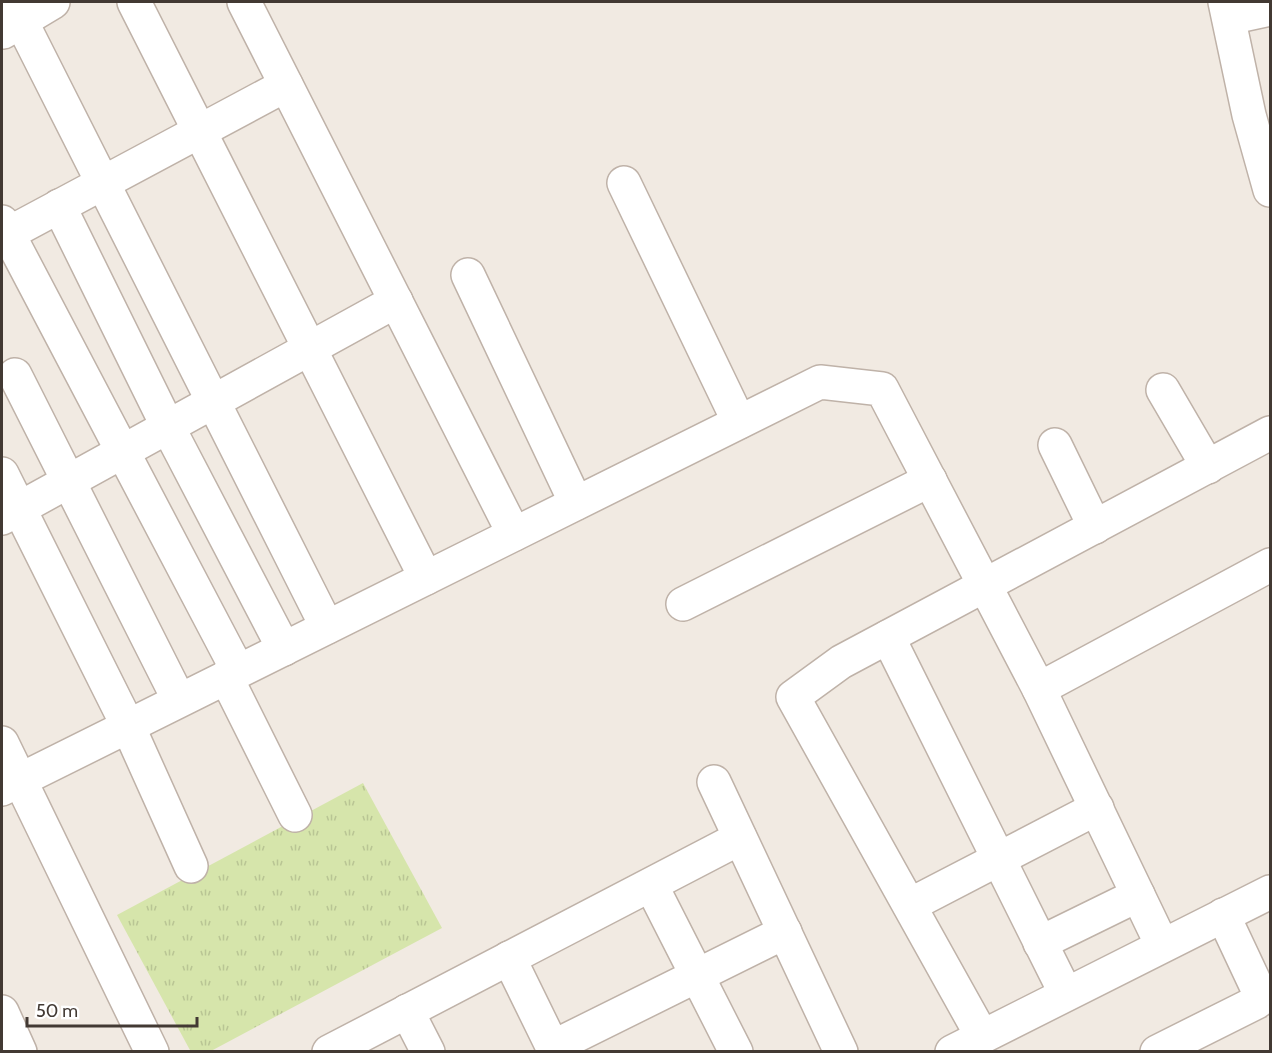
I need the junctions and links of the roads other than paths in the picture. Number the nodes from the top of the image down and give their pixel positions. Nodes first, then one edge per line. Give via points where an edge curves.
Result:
1 (53, 2) edge
2 (134, 2) edge
3 (244, 2) edge
4 (1269, 7) edge
5 (1227, 10) edge
6 (10, 19) edge
7 (286, 85) junction
8 (201, 130) junction
9 (103, 183) junction
10 (624, 183) dead end
11 (1270, 190) edge
12 (59, 206) junction
13 (4, 231) edge
14 (468, 275) dead end
15 (396, 302) junction
16 (310, 349) junction
17 (15, 375) dead end
18 (1163, 390) dead end
19 (213, 402) junction
20 (739, 422) junction
21 (168, 427) junction
22 (1270, 433) edge
23 (1055, 445) dead end
24 (122, 452) junction
25 (1208, 467) junction
26 (2, 474) edge
27 (930, 480) junction
28 (69, 482) junction
29 (576, 503) junction
30 (10, 513) edge
31 (1095, 526) junction
32 (514, 534) junction
33 (1270, 566) edge
34 (426, 578) junction
35 (985, 585) junction
36 (683, 604) dead end
37 (327, 627) junction
38 (888, 637) junction
39 (284, 649) junction
40 (232, 674) junction
41 (1039, 689) junction
42 (179, 700) junction
43 (128, 726) junction
44 (2, 743) edge
45 (714, 782) dead end
46 (10, 785) edge
47 (1097, 808) junction
48 (295, 815) dead end
49 (740, 838) junction
50 (998, 859) junction
51 (191, 866) dead end
52 (651, 885) junction
53 (1270, 892) edge
54 (1138, 895) junction
55 (910, 905) junction
56 (1223, 915) junction
57 (784, 932) junction
58 (1040, 943) junction
59 (1162, 945) junction
60 (509, 958) junction
61 (698, 975) junction
62 (1066, 994) junction
63 (407, 1011) junction
64 (2, 1012) edge
65 (982, 1036) junction
66 (554, 1049) edge
67 (20, 1052) edge
68 (152, 1052) edge
69 (329, 1052) edge
70 (428, 1052) edge
71 (736, 1052) edge
72 (841, 1052) edge
73 (952, 1052) edge
74 (1157, 1052) edge

1 - 6 street
2 - 8 street
3 - 7 street
4 - 5 street
5 - 11 street
6 - 9 street
7 - 8 street
7 - 15 street
8 - 9 street
8 - 16 street
9 - 12 street
9 - 19 street
10 - 20 street
12 - 13 street
12 - 21 street
13 - 24 street
14 - 29 street
15 - 16 street
15 - 32 street
16 - 19 street
16 - 34 street
17 - 28 street
18 - 25 street
19 - 21 street
19 - 37 street
20 - 27 street via 819,382 882,389
20 - 29 street
21 - 24 street
21 - 39 street
22 - 25 street
23 - 31 street
24 - 28 street
24 - 40 street
25 - 31 street
26 - 30 street
27 - 35 street
27 - 36 street
28 - 30 street
28 - 42 street
29 - 32 street
30 - 43 street
31 - 35 street
32 - 34 street
33 - 41 street
34 - 37 street
35 - 38 street
35 - 41 street
37 - 39 street
38 - 50 street
38 - 55 street via 841,662 793,697
39 - 40 street
40 - 42 street
40 - 48 street
41 - 47 street
42 - 43 street
43 - 46 street
43 - 51 street
44 - 46 street
45 - 49 street
46 - 68 street
47 - 50 street
47 - 54 street
49 - 52 street
49 - 57 street
50 - 55 street
50 - 58 street
52 - 60 street
52 - 61 street
53 - 56 street
54 - 58 street
54 - 59 street
55 - 65 street
56 - 59 street
56 - 74 street via 1261,996 1257,1002
57 - 61 street
57 - 72 street
58 - 62 street
59 - 62 street
60 - 63 street
60 - 66 street
61 - 66 street
61 - 71 street
62 - 65 street
63 - 69 street
63 - 70 street
64 - 67 street
65 - 73 street

